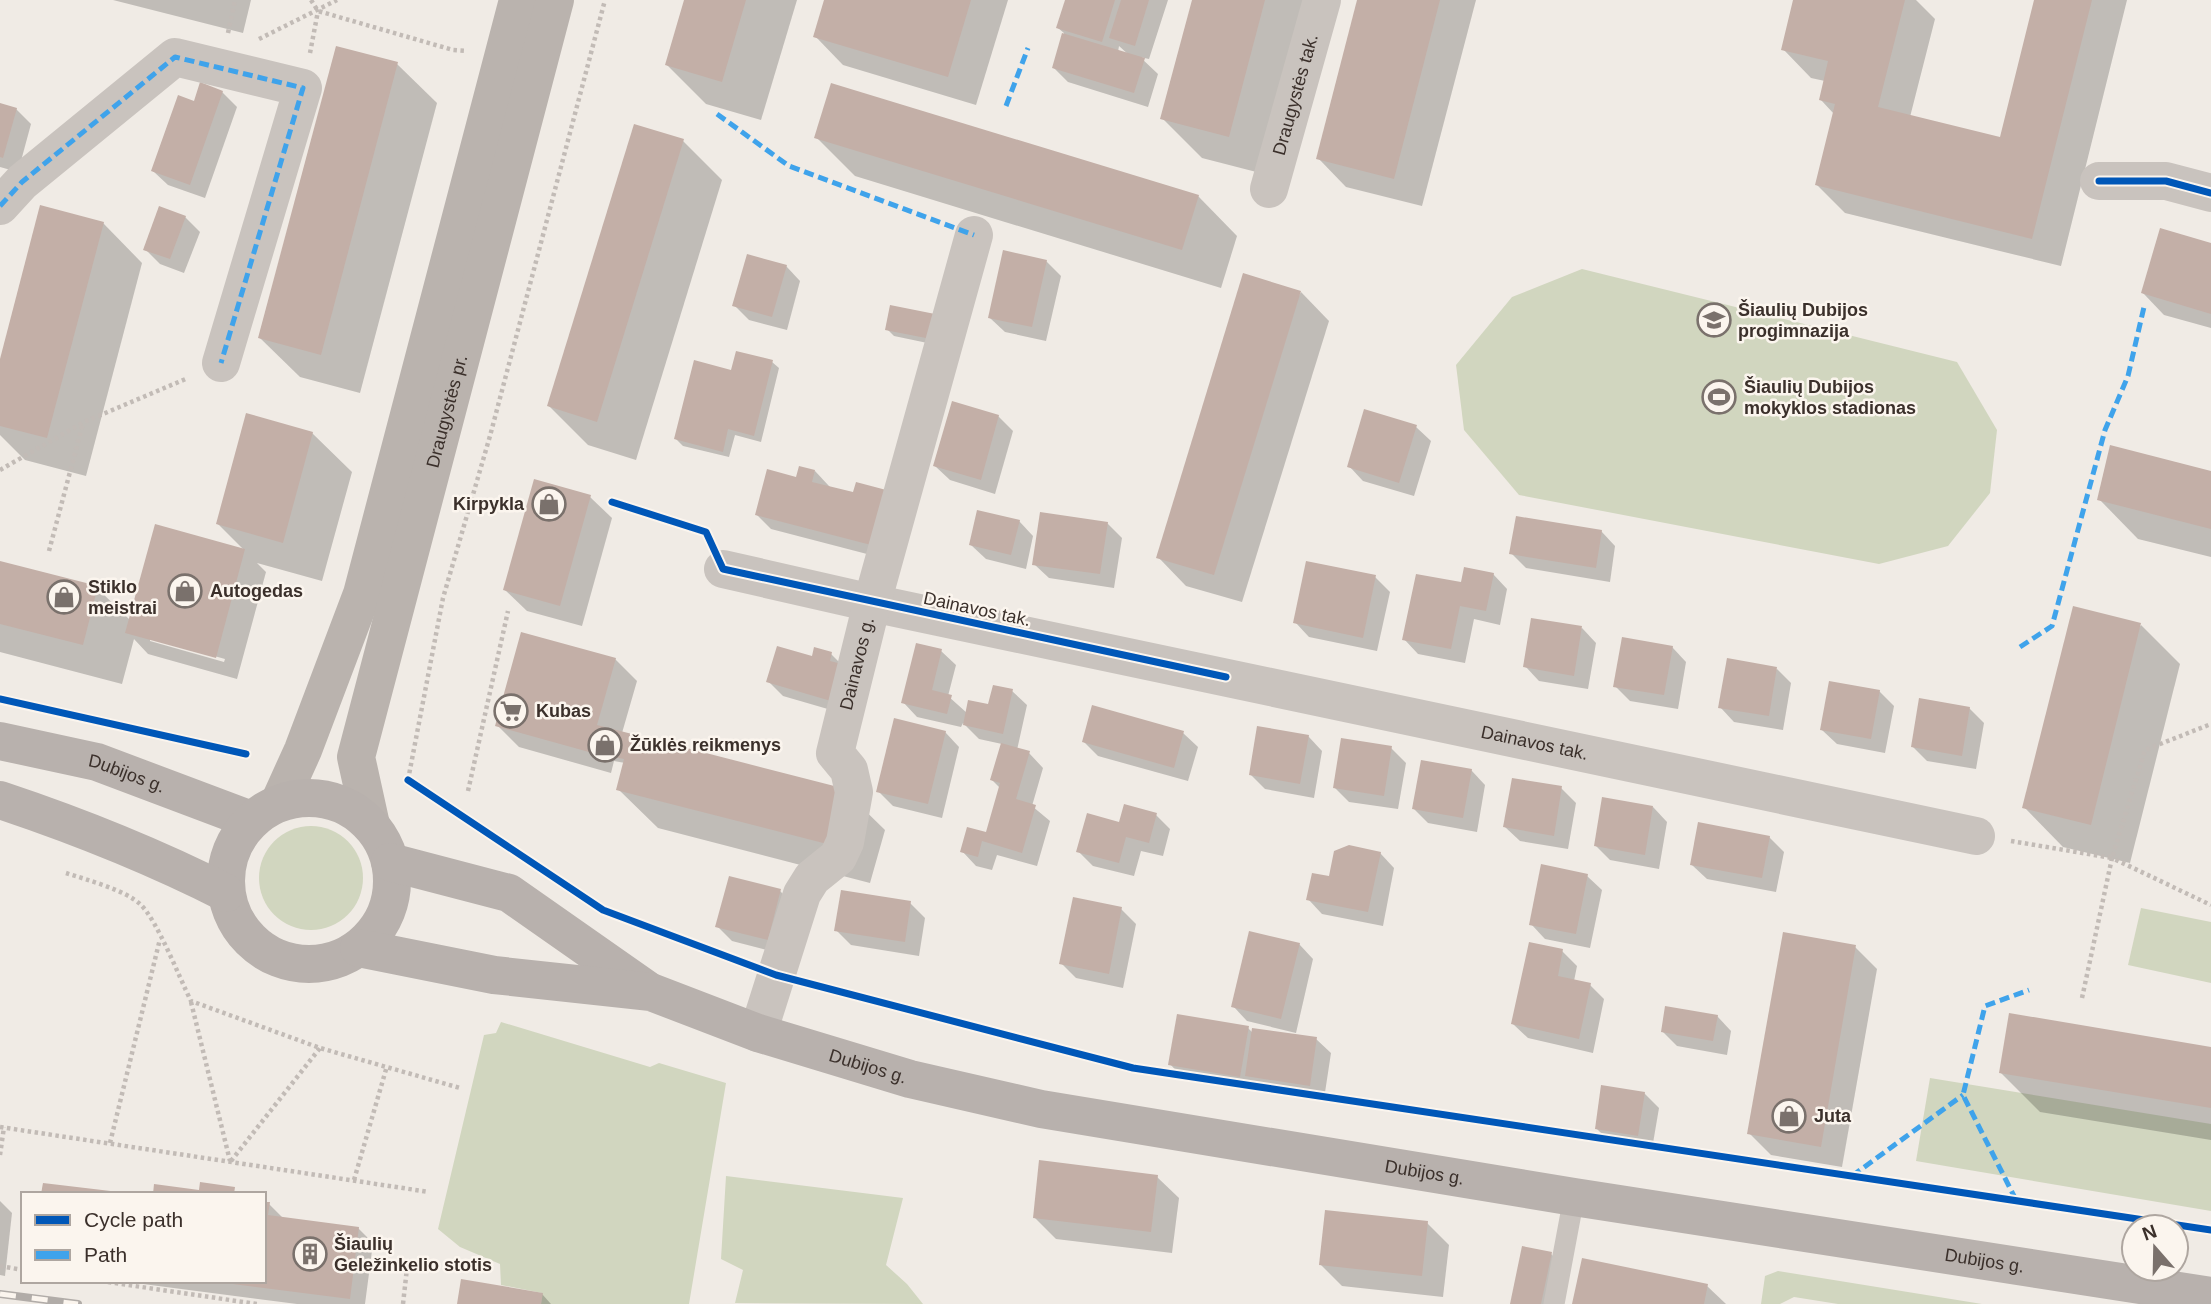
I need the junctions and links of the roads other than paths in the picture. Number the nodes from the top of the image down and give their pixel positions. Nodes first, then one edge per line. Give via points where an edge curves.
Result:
1 (518, 0) edge
2 (555, 0) edge
3 (1322, 0) edge
4 (2099, 181) dead end
5 (1269, 188) dead end
6 (2211, 193) edge
7 (0, 206) edge
8 (974, 235) dead end
9 (221, 363) road end
10 (723, 569) dead end
11 (872, 603) junction
12 (0, 741) edge
13 (0, 800) edge
14 (265, 811) junction
15 (371, 825) junction
16 (1976, 836) road end
17 (390, 862) junction
18 (226, 893) junction
19 (359, 947) junction
20 (651, 992) junction
21 (758, 1033) junction
22 (1574, 1197) junction
23 (2211, 1296) edge
24 (1554, 1304) edge

1 - 14 main road, Draugystės pr. via 362,594 303,750
2 - 15 main road, Draugystės pr. via 356,757
3 - 5 street, Draugystės tak.
4 - 6 street via 2166,181
7 - 9 street via 22,182 175,57 303,88
8 - 11 street, Dainavos g.
10 - 11 street, Dainavos tak.
11 - 16 street, Dainavos tak.
11 - 21 street, Dainavos g. via 835,753 849,770 853,792 845,842 838,857 812,878 802,894
12 - 14 main road, Dubijos g. via 97,762
13 - 18 main road via 79,827
14 - 15 main road via 313,797 344,805
14 - 18 main road via 238,836 229,854
15 - 17 main road
17 - 19 main road via 390,900 384,918
17 - 20 main road, Dubijos g. via 509,893
18 - 19 main road via 240,929 268,954 286,961 324,963
19 - 20 main road, Dubijos g. via 494,975
20 - 21 main road, Dubijos g.
21 - 22 main road, Dubijos g. via 910,1079 1041,1109
22 - 23 main road, Dubijos g.
22 - 24 lane

